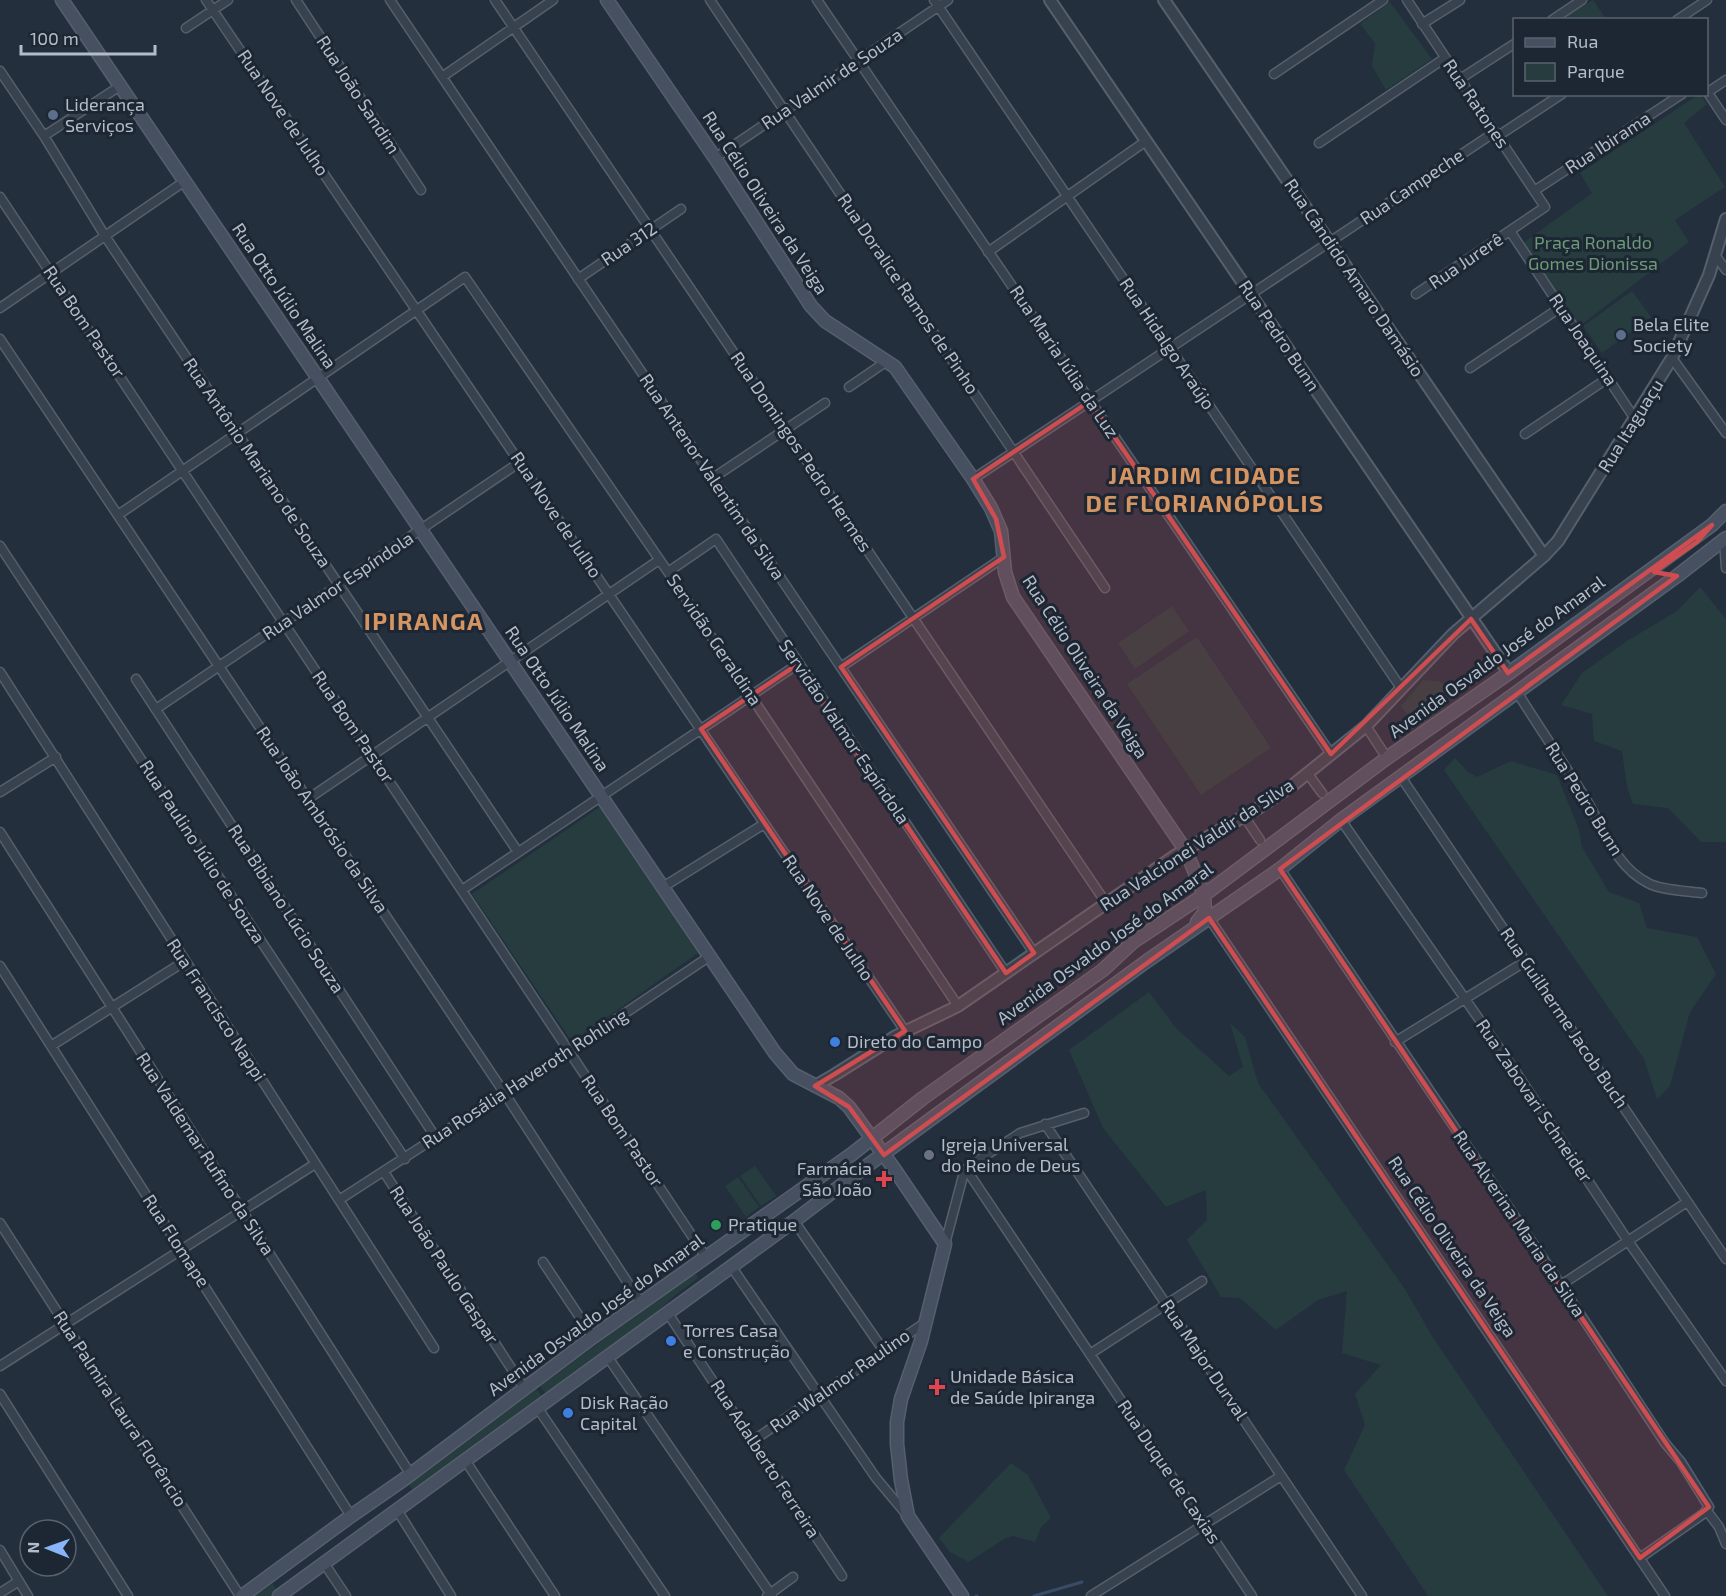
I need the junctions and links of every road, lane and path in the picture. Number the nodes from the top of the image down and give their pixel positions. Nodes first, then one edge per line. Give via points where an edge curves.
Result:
1 (62, 0) edge
2 (206, 0) edge
3 (228, 0) edge
4 (296, 0) edge
5 (390, 0) edge
6 (495, 0) edge
7 (553, 0) edge
8 (607, 0) edge
9 (710, 0) edge
10 (817, 0) edge
11 (948, 0) edge
12 (1050, 0) edge
13 (1164, 0) edge
14 (1383, 0) edge
15 (1407, 0) edge
16 (1460, 0) edge
17 (1582, 0) edge
18 (1707, 0) edge
19 (936, 3) edge
20 (1570, 3) edge
21 (213, 10) junction
22 (1554, 18) edge
23 (1680, 18) edge
24 (1422, 24) junction
25 (186, 27) dead end
26 (514, 28) junction
27 (1513, 45) edge
28 (1445, 58) junction
29 (858, 61) junction
30 (0, 71) edge
31 (1274, 74) dead end
32 (442, 77) junction
33 (1460, 79) junction
34 (1726, 80) edge
35 (120, 86) junction
36 (1708, 90) edge
37 (1708, 93) edge
38 (1559, 96) edge
39 (1679, 96) edge
40 (784, 111) junction
41 (1726, 120) edge
42 (1496, 134) junction
43 (44, 136) junction
44 (1146, 141) junction
45 (1320, 143) dead end
46 (715, 158) junction
47 (185, 182) junction
48 (421, 190) dead end
49 (1534, 191) junction
50 (1067, 196) junction
51 (0, 197) edge
52 (1545, 207) joint
53 (681, 209) dead end
54 (1726, 219) edge
55 (650, 229) junction
56 (1510, 231) junction
57 (105, 236) junction
58 (1329, 242) junction
59 (988, 252) junction
60 (1715, 255) junction
61 (1726, 270) edge
62 (51, 273) junction
63 (578, 279) junction
64 (1416, 294) dead end
65 (1251, 295) junction
66 (1561, 307) junction
67 (0, 309) edge
68 (416, 311) junction
69 (0, 339) edge
70 (1170, 348) junction
71 (1672, 358) junction
72 (887, 361) junction
73 (1470, 368) dead end
74 (318, 378) junction
75 (1608, 378) junction
76 (849, 387) dead end
77 (1090, 401) junction
78 (825, 403) dead end
79 (1635, 419) junction
80 (786, 429) junction
81 (237, 433) junction
82 (1726, 433) edge
83 (1525, 434) dead end
84 (1014, 452) junction
85 (519, 462) junction
86 (182, 471) junction
87 (713, 478) junction
88 (974, 479) junction
89 (1726, 511) edge
90 (118, 515) junction
91 (1712, 525) junction
92 (421, 530) junction
93 (1725, 539) edge
94 (0, 546) edge
95 (1544, 556) junction
96 (1004, 557) junction
97 (659, 560) junction
98 (1726, 568) edge
99 (668, 572) junction
100 (1677, 576) junction
101 (339, 585) junction
102 (1105, 588) dead end
103 (609, 594) junction
104 (913, 618) junction
105 (1471, 619) junction
106 (284, 622) junction
107 (510, 662) junction
108 (798, 663) junction
109 (219, 666) junction
110 (841, 667) junction
111 (0, 672) edge
112 (1509, 673) junction
113 (136, 679) dead end
114 (1401, 688) junction
115 (1517, 692) junction
116 (751, 695) junction
117 (156, 709) junction
118 (428, 717) junction
119 (1366, 726) junction
120 (701, 729) junction
121 (1331, 754) junction
122 (372, 755) junction
123 (56, 757) junction
124 (1387, 758) junction
125 (1308, 774) junction
126 (1401, 777) junction
127 (0, 792) edge
128 (1322, 793) dead end
129 (601, 796) junction
130 (308, 799) junction
131 (1244, 816) junction
132 (1341, 820) junction
133 (764, 824) junction
134 (1295, 828) junction
135 (0, 832) edge
136 (1260, 840) dead end
137 (1186, 850) junction
138 (519, 852) junction
139 (1280, 869) junction
140 (663, 888) junction
141 (462, 890) junction
142 (1702, 893) dead end
143 (1204, 895) junction
144 (1106, 903) junction
145 (1209, 918) junction
146 (1184, 935) junction
147 (1034, 953) junction
148 (710, 956) junction
149 (1526, 961) junction
150 (185, 962) junction
151 (0, 966) edge
152 (1102, 970) junction
153 (1006, 974) junction
154 (1466, 999) junction
155 (958, 1006) junction
156 (111, 1008) junction
157 (1078, 1012) junction
158 (905, 1031) junction
159 (1395, 1041) junction
160 (51, 1046) junction
161 (569, 1052) junction
162 (815, 1086) junction
163 (505, 1094) junction
164 (1084, 1113) dead end
165 (1045, 1124) junction
166 (436, 1138) junction
167 (872, 1138) junction
168 (884, 1155) junction
169 (405, 1159) junction
170 (315, 1164) junction
171 (966, 1169) junction
172 (384, 1172) junction
173 (339, 1200) junction
174 (1687, 1202) junction
175 (241, 1211) junction
176 (794, 1221) junction
177 (0, 1223) edge
178 (1628, 1241) junction
179 (945, 1244) junction
180 (181, 1250) junction
181 (706, 1257) junction
182 (1726, 1259) edge
183 (543, 1263) dead end
184 (731, 1266) junction
185 (1202, 1281) dead end
186 (1561, 1285) junction
187 (641, 1303) junction
188 (1166, 1305) junction
189 (667, 1312) junction
190 (926, 1322) junction
191 (65, 1324) junction
192 (593, 1337) junction
193 (434, 1348) dead end
194 (884, 1351) junction
195 (1090, 1354) junction
196 (607, 1356) junction
197 (0, 1366) edge
198 (1726, 1381) edge
199 (524, 1388) junction
200 (0, 1394) edge
201 (819, 1396) junction
202 (537, 1407) junction
203 (754, 1440) junction
204 (465, 1460) junction
205 (411, 1475) junction
206 (1281, 1476) junction
207 (397, 1510) junction
208 (1707, 1511) junction
209 (351, 1516) junction
210 (908, 1516) junction
211 (1204, 1524) junction
212 (1726, 1544) edge
213 (0, 1550) edge
214 (1640, 1558) junction
215 (324, 1563) junction
216 (283, 1566) junction
217 (842, 1576) dead end
218 (793, 1577) dead end
219 (19, 1581) junction
220 (292, 1586) junction
221 (0, 1593) edge
222 (769, 1595) edge
223 (28, 1596) edge
224 (128, 1596) edge
225 (241, 1596) edge
226 (279, 1596) edge
227 (346, 1596) edge
228 (451, 1596) edge
229 (555, 1596) edge
230 (665, 1596) edge
231 (962, 1596) edge
232 (1091, 1596) edge
233 (1252, 1596) edge
234 (1362, 1596) edge
235 (1665, 1596) edge

1 - 35 main road, Rua Otto Júlio Malina
2 - 21 street, Rua Nove de Julho
3 - 21 street
4 - 48 street, Rua João Sandim
5 - 32 street, Rua Antenor Valentim da Silva
6 - 26 street, Rua Domingos Pedro Hermes
7 - 26 street
8 - 46 main road, Rua Célio Oliveira da Veiga
9 - 40 street, Rua Doralice Ramos de Pinho
10 - 29 street, Rua Maria Júlia da Luz
11 - 19 street, Rua Valmir de Souza
12 - 44 street, Rua Pedro Bunn
13 - 58 street, Rua Cândido Amaro Damásio
14 - 31 street
15 - 24 street, Rua Ratones
16 - 24 street
17 - 20 street
18 - 23 street
19 - 29 street, Rua Valmir de Souza
19 - 50 street, Rua Hidalgo Araújo
20 - 22 street
21 - 25 street
21 - 68 street, Rua Nove de Julho
24 - 28 street, Rua Ratones
26 - 32 street
26 - 55 street, Rua Domingos Pedro Hermes
27 - 33 street
28 - 33 street, Rua Ratones
28 - 45 street
29 - 40 street, Rua Valmir de Souza
29 - 59 street, Rua Maria Júlia da Luz
30 - 43 street, Rua Antônio Mariano de Souza
32 - 63 street, Rua Antenor Valentim da Silva
33 - 42 street, Rua Ratones
34 - 36 street
35 - 43 street
35 - 47 main road, Rua Otto Júlio Malina
37 - 41 street
38 - 42 street, Rua Campeche
39 - 49 street, Rua Ibirama
40 - 46 street, Rua Valmir de Souza
40 - 84 street, Rua Doralice Ramos de Pinho
42 - 49 street, Rua Ratones
42 - 58 street, Rua Campeche
43 - 57 street, Rua Antônio Mariano de Souza
44 - 50 street
44 - 65 street, Rua Pedro Bunn
46 - 72 main road, Rua Célio Oliveira da Veiga via 816,313
47 - 57 street
47 - 74 main road, Rua Otto Júlio Malina
49 - 52 street, Rua Ratones
50 - 59 street
50 - 70 street, Rua Hidalgo Araújo
51 - 62 street, Rua Bom Pastor
52 - 56 street, Rua Jurerê
53 - 55 street, Rua 312
54 - 60 street, Rua Itaguaçu
55 - 63 street, Rua 312
55 - 80 street, Rua Domingos Pedro Hermes
56 - 64 street, Rua Jurerê
56 - 66 street, Rua Joaquina
57 - 62 street
57 - 81 street, Rua Antônio Mariano de Souza
58 - 65 street, Rua Campeche
58 - 95 street, Rua Cândido Amaro Damásio
59 - 77 street, Rua Maria Júlia da Luz
60 - 61 street
60 - 71 street, Rua Itaguaçu
62 - 67 street
62 - 86 street, Rua Bom Pastor
63 - 87 street, Rua Antenor Valentim da Silva
65 - 70 street, Rua Campeche
65 - 105 street, Rua Pedro Bunn
66 - 73 street
66 - 75 street, Rua Joaquina
68 - 74 street
68 - 85 street, Rua Nove de Julho
68 - 97 street, Servidão Geraldina via 465,278
69 - 90 street, Rua João Ambrósio da Silva
70 - 77 street, Rua Campeche
70 - 114 street, Rua Hidalgo Araújo
71 - 79 street, Rua Itaguaçu
71 - 82 street
72 - 76 street
72 - 88 main road, Rua Célio Oliveira da Veiga
74 - 81 street
74 - 92 main road, Rua Otto Júlio Malina
75 - 79 street, Rua Joaquina
75 - 83 street
77 - 84 street, Rua Campeche
77 - 121 street, Rua Maria Júlia da Luz
78 - 80 street
79 - 95 street, Rua Itaguaçu via 1563,534
80 - 87 street
80 - 104 street, Rua Domingos Pedro Hermes
81 - 86 street
81 - 101 street, Rua Antônio Mariano de Souza
84 - 88 street, Rua Campeche
84 - 102 street, Rua Doralice Ramos de Pinho
85 - 92 street, Rua Valmor Espíndola
85 - 103 street, Rua Nove de Julho
86 - 90 street
86 - 106 street, Rua Bom Pastor
87 - 110 street, Rua Antenor Valentim da Silva
88 - 96 main road, Rua Célio Oliveira da Veiga via 1001,531
89 - 91 main road, Avenida Osvaldo José do Amaral
90 - 109 street, Rua João Ambrósio da Silva
91 - 100 main road via 1697,542 1668,562 1666,570
91 - 112 main road, Avenida Osvaldo José do Amaral
92 - 101 street, Rua Valmor Espíndola
92 - 107 main road, Rua Otto Júlio Malina
93 - 98 street
93 - 100 main road
94 - 169 street, Rua Paulino Júlio de Souza
95 - 105 street, Rua Valcionei Valdir da Silva
96 - 104 street
96 - 137 main road, Rua Célio Oliveira da Veiga via 1006,580 1013,597
97 - 99 street, Servidão Geraldina
97 - 103 street
99 - 108 street, Servidão Valmor Espíndola via 716,539
99 - 116 street, Servidão Geraldina
100 - 115 main road
101 - 106 street, Rua Valmor Espíndola
101 - 118 street, Rua Antônio Mariano de Souza
103 - 107 street
103 - 120 street, Rua Nove de Julho
104 - 110 street
104 - 144 street, Rua Domingos Pedro Hermes
105 - 112 street, Rua Pedro Bunn
105 - 114 street, Rua Valcionei Valdir da Silva
106 - 109 street, Rua Valmor Espíndola
106 - 122 street, Rua Bom Pastor
107 - 118 street
107 - 129 main road, Rua Otto Júlio Malina
108 - 116 street
108 - 153 street, Servidão Valmor Espíndola
109 - 117 street, Rua Valmor Espíndola
109 - 130 street, Rua João Ambrósio da Silva
110 - 147 street, Rua Antenor Valentim da Silva
111 - 123 street, Rua Francisco Nappi
112 - 124 main road, Avenida Osvaldo José do Amaral
113 - 117 street, Rua Bibiano Lúcio Souza
114 - 119 street, Rua Valcionei Valdir da Silva
115 - 126 main road
115 - 142 street, Rua Pedro Bunn via 1623,863 1650,885
116 - 120 street
116 - 155 street, Servidão Geraldina
117 - 166 street, Rua Bibiano Lúcio Souza
118 - 122 street
118 - 138 street, Rua Antônio Mariano de Souza
119 - 121 street, Rua Valcionei Valdir da Silva
119 - 124 street
120 - 129 street
120 - 133 street, Rua Nove de Julho
121 - 125 street, Rua Valcionei Valdir da Silva
122 - 130 street
122 - 141 street, Rua Bom Pastor
123 - 127 street
123 - 150 street, Rua Francisco Nappi
124 - 134 main road, Avenida Osvaldo José do Amaral
125 - 128 street
125 - 131 street, Rua Valcionei Valdir da Silva
126 - 132 main road
126 - 149 street, Rua Guilherme Jacob Buch
129 - 138 street
129 - 140 main road, Rua Otto Júlio Malina
130 - 163 street, Rua João Ambrósio da Silva
131 - 136 street
131 - 137 street, Rua Valcionei Valdir da Silva
132 - 139 main road
132 - 154 street, Rua Zabovari Schneider
133 - 140 street
133 - 158 street, Rua Nove de Julho
134 - 139 main road via 1308,827 1311,838
134 - 143 main road, Avenida Osvaldo José do Amaral
135 - 156 street, Rua Valdemar Rufino da Silva
137 - 143 main road, Rua Célio Oliveira da Veiga
137 - 144 street, Rua Valcionei Valdir da Silva
138 - 141 street
139 - 145 main road
139 - 159 street, Rua Alverina Maria da Silva
140 - 148 main road, Rua Otto Júlio Malina
141 - 161 street, Rua Bom Pastor
143 - 146 main road via 1204,915
143 - 152 main road, Avenida Osvaldo José do Amaral via 1133,942
144 - 147 street, Rua Valcionei Valdir da Silva
145 - 146 main road
145 - 214 street, Rua Célio Oliveira da Veiga
146 - 157 main road
147 - 153 street, Rua Valcionei Valdir da Silva
148 - 161 street, Rua Rosália Haveroth Rohling
148 - 162 main road, Rua Otto Júlio Malina via 782,1062
149 - 154 street
149 - 174 street, Rua Guilherme Jacob Buch
150 - 156 street
150 - 170 street, Rua Francisco Nappi
151 - 160 street, Rua Flomape
152 - 157 main road via 1095,981 1067,1003 1068,1008
152 - 167 main road, Avenida Osvaldo José do Amaral
153 - 155 street, Rua Valcionei Valdir da Silva
154 - 159 street
154 - 178 street, Rua Zabovari Schneider
155 - 158 street, Rua Valcionei Valdir da Silva
156 - 160 street
156 - 175 street, Rua Valdemar Rufino da Silva
157 - 168 main road
158 - 162 street, Rua Valcionei Valdir da Silva
159 - 186 street, Rua Alverina Maria da Silva
160 - 180 street, Rua Flomape
161 - 163 street, Rua Rosália Haveroth Rohling
161 - 181 street, Rua Bom Pastor
162 - 167 main road, Rua Otto Júlio Malina via 839,1098
163 - 166 street, Rua Rosália Haveroth Rohling
163 - 187 street, Rua João Ambrósio da Silva
164 - 165 street
165 - 171 street via 1010,1138
165 - 188 street, Rua Major Durval
166 - 169 street, Rua Rosália Haveroth Rohling
167 - 168 main road, Rua Otto Júlio Malina
167 - 181 main road, Avenida Osvaldo José do Amaral
168 - 176 main road
168 - 179 main road, Rua Otto Júlio Malina
169 - 172 street, Rua Rosália Haveroth Rohling
170 - 173 street, Rua Francisco Nappi
170 - 175 street
171 - 179 street
171 - 195 street, Rua Duque de Caxias
172 - 173 street, Rua Rosália Haveroth Rohling
172 - 199 street, Rua João Paulo Gaspar
173 - 193 street, Rua Francisco Nappi
174 - 178 street
174 - 182 street, Rua Guilherme Jacob Buch
175 - 180 street
175 - 205 street, Rua Valdemar Rufino da Silva
176 - 184 main road
176 - 194 street
177 - 191 street, Rua Palmira Laura Florêncio
178 - 186 street
178 - 198 street, Rua Zabovari Schneider
179 - 190 main road
180 - 191 street
180 - 209 street, Rua Flomape
181 - 187 main road, Avenida Osvaldo José do Amaral
181 - 189 main road via 709,1274
183 - 192 street
184 - 189 main road
184 - 201 street
185 - 188 street
186 - 208 street, Rua Alverina Maria da Silva via 1665,1443 1682,1462 1709,1508
187 - 192 main road, Avenida Osvaldo José do Amaral
188 - 195 street
188 - 206 street, Rua Major Durval
189 - 196 main road
189 - 203 street, Rua Adalberto Ferreira
190 - 194 street, Rua Walmor Raulino
190 - 210 main road via 897,1422 900,1480
191 - 197 street
191 - 225 street, Rua Palmira Laura Florêncio
192 - 199 main road, Avenida Osvaldo José do Amaral
194 - 201 street, Rua Walmor Raulino
195 - 211 street, Rua Duque de Caxias
196 - 202 main road
196 - 222 street
199 - 205 main road, Avenida Osvaldo José do Amaral
200 - 224 street
201 - 203 street, Rua Walmor Raulino
201 - 210 street via 886,1492
202 - 204 main road
202 - 230 street
203 - 217 street, Rua Adalberto Ferreira
204 - 207 main road
204 - 229 street
205 - 209 main road, Avenida Osvaldo José do Amaral
206 - 211 street
206 - 234 street, Rua Major Durval
207 - 215 main road
207 - 228 street
208 - 212 street, Rua Alverina Maria da Silva
208 - 214 street
209 - 216 main road, Avenida Osvaldo José do Amaral
210 - 231 main road
211 - 232 street
211 - 233 street, Rua Duque de Caxias
213 - 219 street
214 - 235 street, Rua Célio Oliveira da Veiga
215 - 220 main road
215 - 227 street
216 - 220 main road via 282,1579
216 - 225 main road, Avenida Osvaldo José do Amaral
218 - 222 street
219 - 221 street
219 - 223 street
220 - 226 main road

